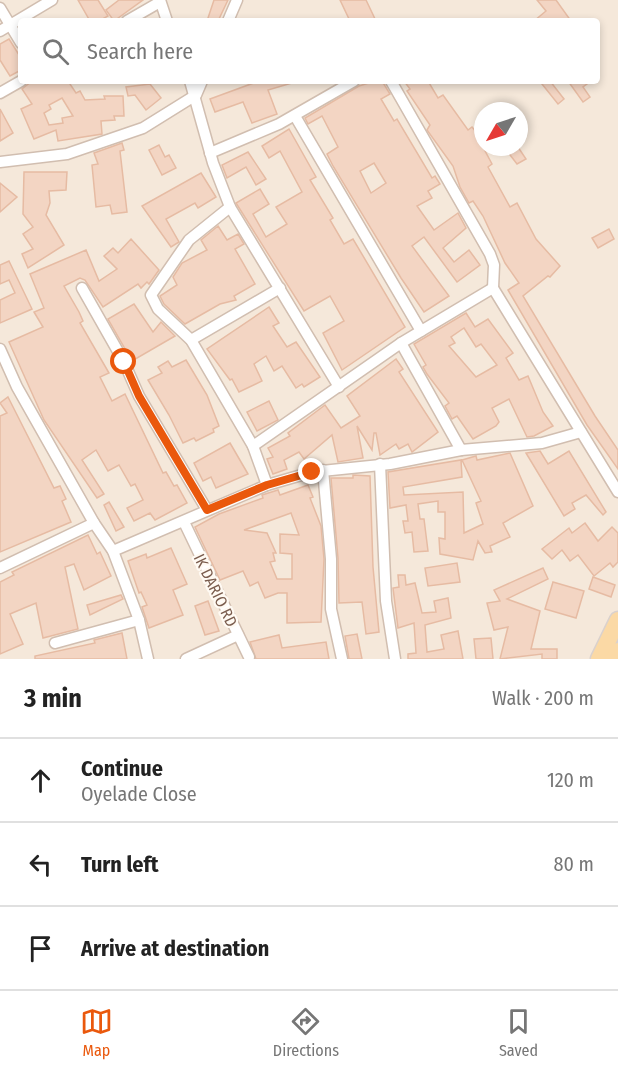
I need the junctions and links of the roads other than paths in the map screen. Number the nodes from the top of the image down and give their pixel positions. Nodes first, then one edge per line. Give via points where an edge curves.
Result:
1 (52, 0) edge
2 (237, 0) edge
3 (160, 1) edge
4 (0, 8) edge
5 (22, 18) edge
6 (132, 18) edge
7 (166, 18) edge
8 (229, 18) edge
9 (18, 21) edge
10 (11, 25) junction
11 (0, 31) edge
12 (18, 38) edge
13 (18, 83) edge
14 (191, 84) edge
15 (201, 84) edge
16 (349, 84) edge
17 (393, 84) edge
18 (0, 93) edge
19 (196, 95) junction
20 (295, 116) junction
21 (210, 153) junction
22 (0, 162) edge
23 (230, 207) junction
24 (82, 288) dead end
25 (280, 288) junction
26 (493, 288) junction
27 (421, 331) junction
28 (191, 340) junction
29 (401, 343) junction
30 (0, 349) edge
31 (339, 387) junction
32 (581, 432) junction
33 (253, 446) junction
34 (461, 450) junction
35 (380, 464) junction
36 (323, 470) junction
37 (267, 485) junction
38 (618, 492) edge
39 (207, 510) junction
40 (184, 522) junction
41 (94, 523) junction
42 (113, 551) junction
43 (1, 566) edge
44 (139, 620) junction
45 (618, 620) edge
46 (238, 635) junction
47 (55, 644) dead end
48 (618, 651) edge
49 (249, 657) dead end
50 (148, 659) edge
51 (186, 659) edge
52 (342, 659) edge
53 (395, 659) edge
54 (599, 659) edge
55 (614, 659) edge

1 - 5 street
2 - 8 street
3 - 6 street
3 - 7 street
4 - 10 street
9 - 10 street
10 - 11 street
10 - 12 street
13 - 18 street
14 - 19 street
15 - 19 street
16 - 20 street
17 - 26 street via 490,254 494,265
19 - 21 street
19 - 22 street via 143,128 81,150
20 - 21 street
20 - 27 street
21 - 23 street
23 - 25 street
23 - 28 street via 189,240 151,295 158,309
24 - 39 street via 139,396
25 - 28 street
25 - 31 street
26 - 27 street
26 - 32 street
27 - 29 street
28 - 33 street
29 - 31 street
29 - 34 street
30 - 41 street via 17,387
31 - 33 street
32 - 34 street via 542,443
32 - 38 street
33 - 37 street
34 - 35 street
35 - 36 street
35 - 53 street via 386,602
36 - 37 street
36 - 52 street via 331,609
37 - 39 street
39 - 40 street
40 - 42 street
40 - 46 street, IK DARIO RD
41 - 42 street
41 - 43 street
42 - 44 street
44 - 47 street
44 - 50 street
45 - 54 main road
46 - 49 street, IK DARIO RD
46 - 51 street
48 - 55 main road

